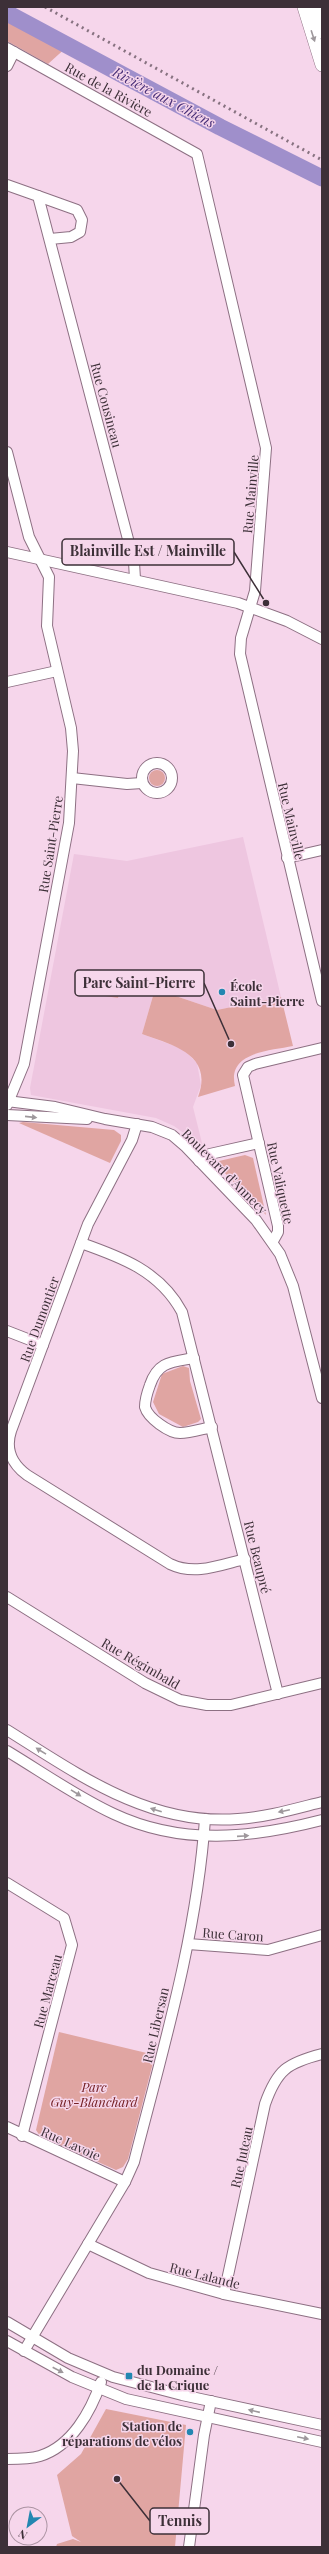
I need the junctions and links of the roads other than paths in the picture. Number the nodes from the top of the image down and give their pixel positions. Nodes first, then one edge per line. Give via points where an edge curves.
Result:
1 (304, 7) edge
2 (317, 7) edge
3 (322, 32) edge
4 (11, 50) edge
5 (322, 65) edge
6 (7, 66) edge
7 (197, 154) joint
8 (7, 185) edge
9 (38, 196) junction
10 (50, 239) junction
11 (7, 452) edge
12 (7, 552) edge
13 (40, 559) junction
14 (135, 579) junction
15 (251, 607) junction
16 (322, 639) edge
17 (57, 671) junction
18 (7, 682) edge
19 (72, 778) junction
20 (142, 783) dead end
21 (322, 850) edge
22 (287, 858) junction
23 (322, 1001) edge
24 (322, 1048) edge
25 (8, 1102) edge
26 (7, 1116) edge
27 (105, 1119) junction
28 (137, 1124) junction
29 (259, 1143) junction
30 (199, 1161) junction
31 (273, 1241) junction
32 (81, 1243) junction
33 (7, 1331) edge
34 (43, 1345) junction
35 (194, 1358) junction
36 (322, 1398) edge
37 (212, 1426) junction
38 (245, 1559) junction
39 (7, 1597) edge
40 (322, 1683) edge
41 (278, 1694) junction
42 (7, 1730) edge
43 (7, 1751) edge
44 (322, 1802) edge
45 (205, 1819) junction
46 (322, 1820) edge
47 (204, 1836) junction
48 (7, 1883) edge
49 (322, 1935) edge
50 (188, 1944) junction
51 (322, 2054) edge
52 (7, 2127) edge
53 (22, 2136) junction
54 (125, 2182) junction
55 (88, 2244) junction
56 (224, 2294) junction
57 (322, 2314) edge
58 (7, 2322) edge
59 (32, 2338) junction
60 (7, 2341) edge
61 (24, 2351) junction
62 (104, 2374) junction
63 (99, 2389) junction
64 (211, 2401) junction
65 (208, 2418) junction
66 (322, 2426) edge
67 (322, 2442) edge
68 (7, 2459) edge
69 (189, 2547) edge

1 -> 5 main road
2 - 3 main road
4 - 6 street
4 - 7 street, Rue de la Rivière
7 - 15 street, Rue Mainville via 266,448
8 - 9 street
9 - 10 street, Rue Cousineau
9 - 10 street via 77,210 82,220 80,232 71,237
10 - 14 street, Rue Cousineau via 134,562
11 - 13 street, Rue Saint-Pierre via 29,537
12 - 13 street
13 - 14 street
13 - 17 street, Rue Saint-Pierre via 49,577 46,618
14 - 15 street
15 - 16 street via 287,621
15 - 22 street, Rue Mainville via 241,638 240,654
17 - 18 street
17 - 19 street, Rue Saint-Pierre via 71,728
19 - 20 street via 127,784
19 - 25 street, Rue Saint-Pierre via 69,819 26,1054
21 - 22 street
22 - 23 street, Rue Mainville
24 - 29 street, Rue Valiquette via 255,1064 244,1072 244,1085
25 - 26 street, Rue Saint-Pierre
25 - 27 street, Boulevard d'Annecy via 55,1107
26 -> 27 street, Boulevard d'Annecy
27 - 28 street, Boulevard d'Annecy
28 - 30 street, Boulevard d'Annecy via 167,1133
28 - 32 street, Rue Dumontier via 132,1140 93,1212
29 - 30 street via 210,1154
29 - 31 street, Rue Valiquette via 278,1226
30 - 31 street, Boulevard d'Annecy
31 - 36 street, Rue Valiquette via 291,1278
32 - 34 street, Rue Dumontier
32 - 35 street, Rue Beaupré via 130,1261 151,1275 182,1312
33 - 34 street
34 - 38 street, Rue Dumontier via 10,1436 9,1451 19,1468 173,1566 200,1569
35 - 37 street, Rue Beaupré
35 - 37 street via 167,1364 157,1370 146,1395 145,1410 178,1433
37 - 38 street, Rue Beaupré
38 - 41 street, Rue Beaupré
39 - 41 street, Rue Régimbald via 173,1698 219,1706
40 - 41 street, Rue Régimbald
45 -> 42 street via 162,1812 119,1797 95,1785
43 -> 47 street via 115,1814 156,1829
44 -> 45 street via 259,1816
45 - 47 street, Rue Libersan
47 -> 46 street via 252,1835
47 - 50 street, Rue Libersan via 202,1864
48 - 53 street, Rue Marceau via 64,1918 72,1945
49 - 50 street, Rue Caron via 268,1950
50 - 54 street, Rue Libersan via 134,2162
51 - 56 street, Rue Juteau via 299,2060 285,2068 273,2082 265,2104
52 - 53 street, Rue Lavoie
53 - 54 street, Rue Lavoie
54 - 55 street, Rue Libersan
55 - 56 street, Rue Lalande via 149,2274
55 - 59 street, Rue Libersan
56 - 57 street, Rue Lalande
58 - 59 street
59 - 61 street, Rue Libersan
59 - 62 street
60 - 61 street
61 -> 63 street
62 - 63 street
62 - 64 street
63 - 65 street via 144,2404
63 - 68 street via 83,2419 64,2442 39,2456
64 - 65 street
66 -> 64 street
65 -> 67 street
65 - 69 street

